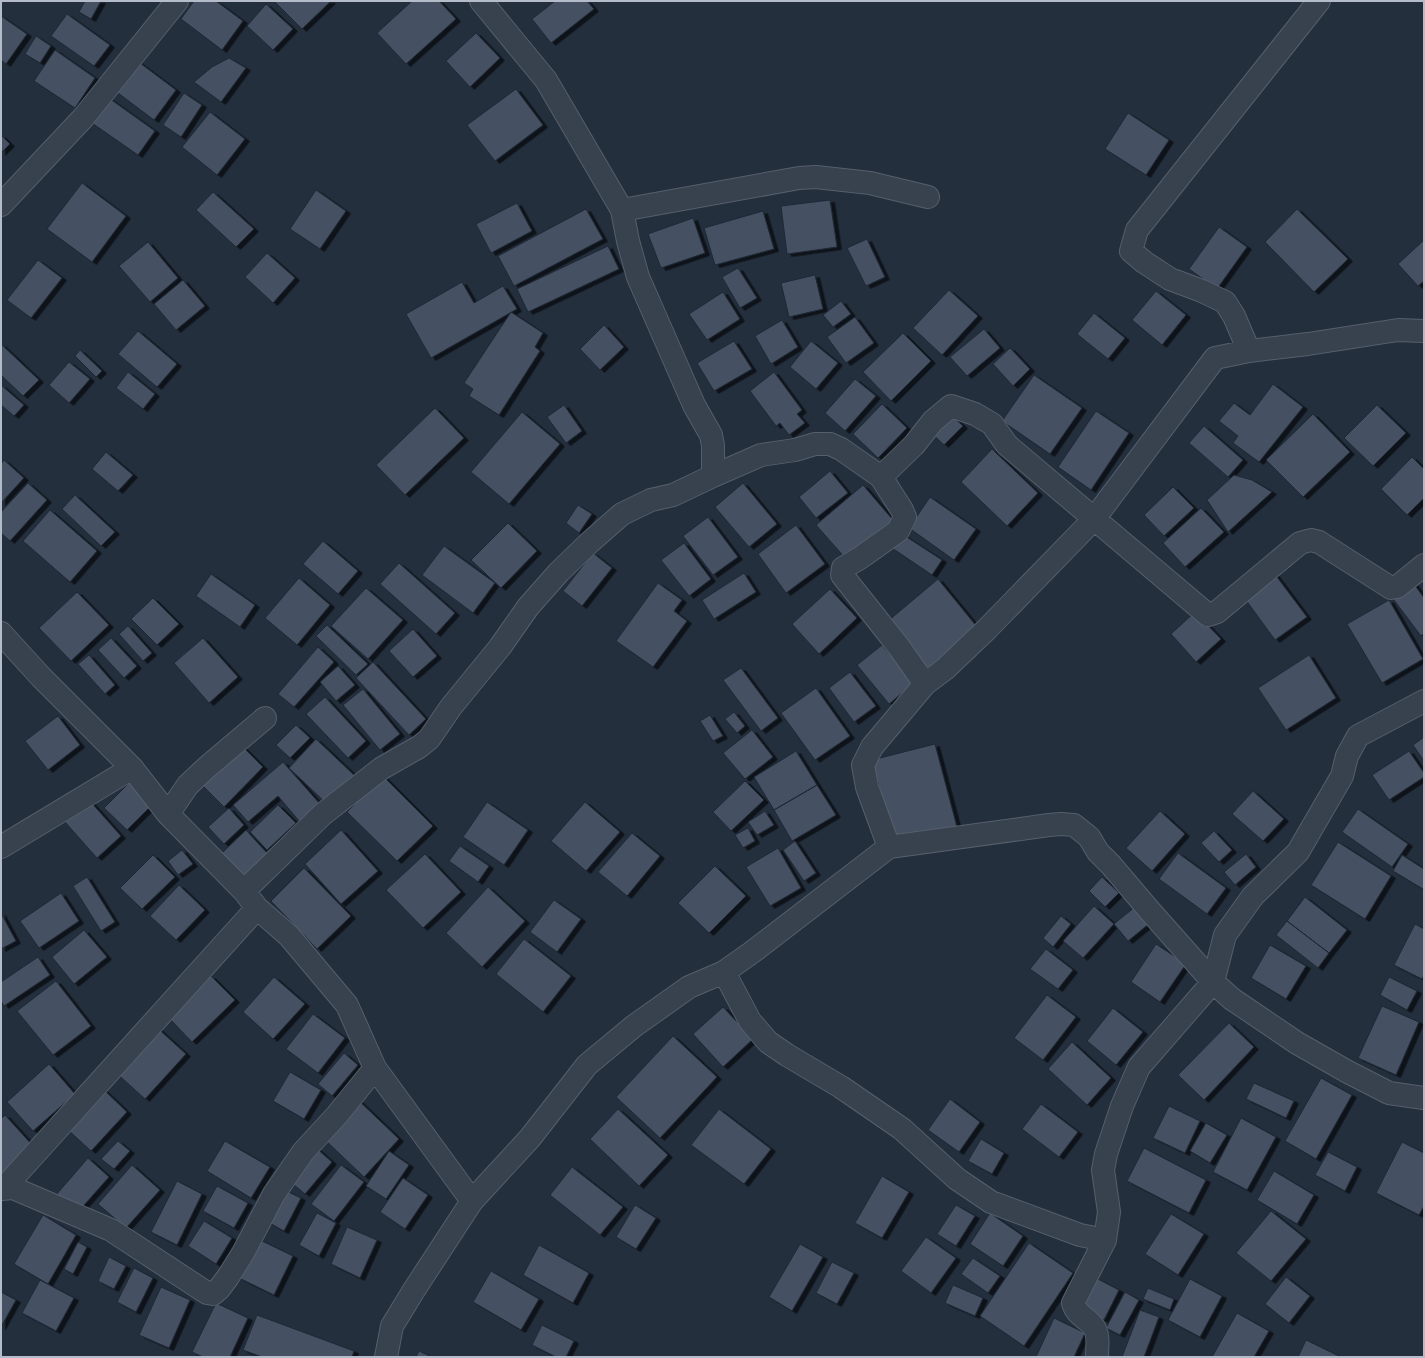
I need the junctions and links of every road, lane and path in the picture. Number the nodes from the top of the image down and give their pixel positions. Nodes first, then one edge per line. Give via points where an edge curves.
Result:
1 (177, 1) edge
2 (1319, 1) edge
3 (487, 4) edge
4 (928, 197) dead end
5 (1, 206) edge
6 (622, 210) junction
7 (1424, 331) edge
8 (1249, 351) junction
9 (713, 476) junction
10 (881, 477) junction
11 (1094, 519) junction
12 (1424, 565) edge
13 (1, 633) edge
14 (925, 684) junction
15 (1424, 701) edge
16 (265, 718) dead end
17 (132, 768) junction
18 (168, 814) junction
19 (1, 847) edge
20 (889, 847) junction
21 (251, 899) junction
22 (724, 972) junction
23 (1213, 982) junction
24 (375, 1068) junction
25 (1424, 1098) edge
26 (2, 1189) edge
27 (472, 1201) junction
28 (1105, 1240) junction
29 (386, 1357) edge
30 (1097, 1357) edge

1 - 5 street via 83,118
2 - 8 street via 1138,230 1131,251 1170,278 1225,302
3 - 6 street via 546,80
4 - 6 street via 870,183 816,177
6 - 9 street via 638,277 710,436 713,446
7 - 8 street via 1398,330
8 - 11 street via 1215,358
9 - 10 street via 761,455 815,444 830,444
9 - 21 street via 673,495 651,500 622,514 599,534 558,572 528,607 429,739 382,768 323,814
10 - 11 street via 914,445 933,421 951,406 975,414 992,424 1007,445
10 - 14 street via 905,517 898,531 842,568 842,576
11 - 12 street via 1208,615 1217,612 1300,542 1319,542 1391,588 1397,587
11 - 14 street via 987,629 945,669
13 - 17 street
14 - 20 street via 872,747 863,765 867,787
15 - 23 street via 1358,736 1347,756 1342,776 1298,852 1253,896 1226,935
16 - 18 street via 201,772 188,785
17 - 18 street
17 - 19 street
18 - 21 street
20 - 22 street
20 - 23 street via 1049,825 1074,825 1089,837 1098,852
21 - 24 street via 289,936 347,1005
21 - 26 street
22 - 27 street via 689,988 634,1026 587,1065 530,1138
22 - 28 street via 750,1021 768,1042 841,1087 902,1129 957,1179 991,1202 1080,1235
23 - 25 street via 1232,999 1296,1043 1348,1072 1389,1093
23 - 28 street via 1139,1067 1122,1106 1103,1170 1109,1212
24 - 26 street via 303,1152 274,1194 228,1277 213,1294 207,1293 111,1230 13,1188
24 - 27 street
27 - 29 street via 392,1326
28 - 30 street via 1073,1303 1075,1311 1095,1328

